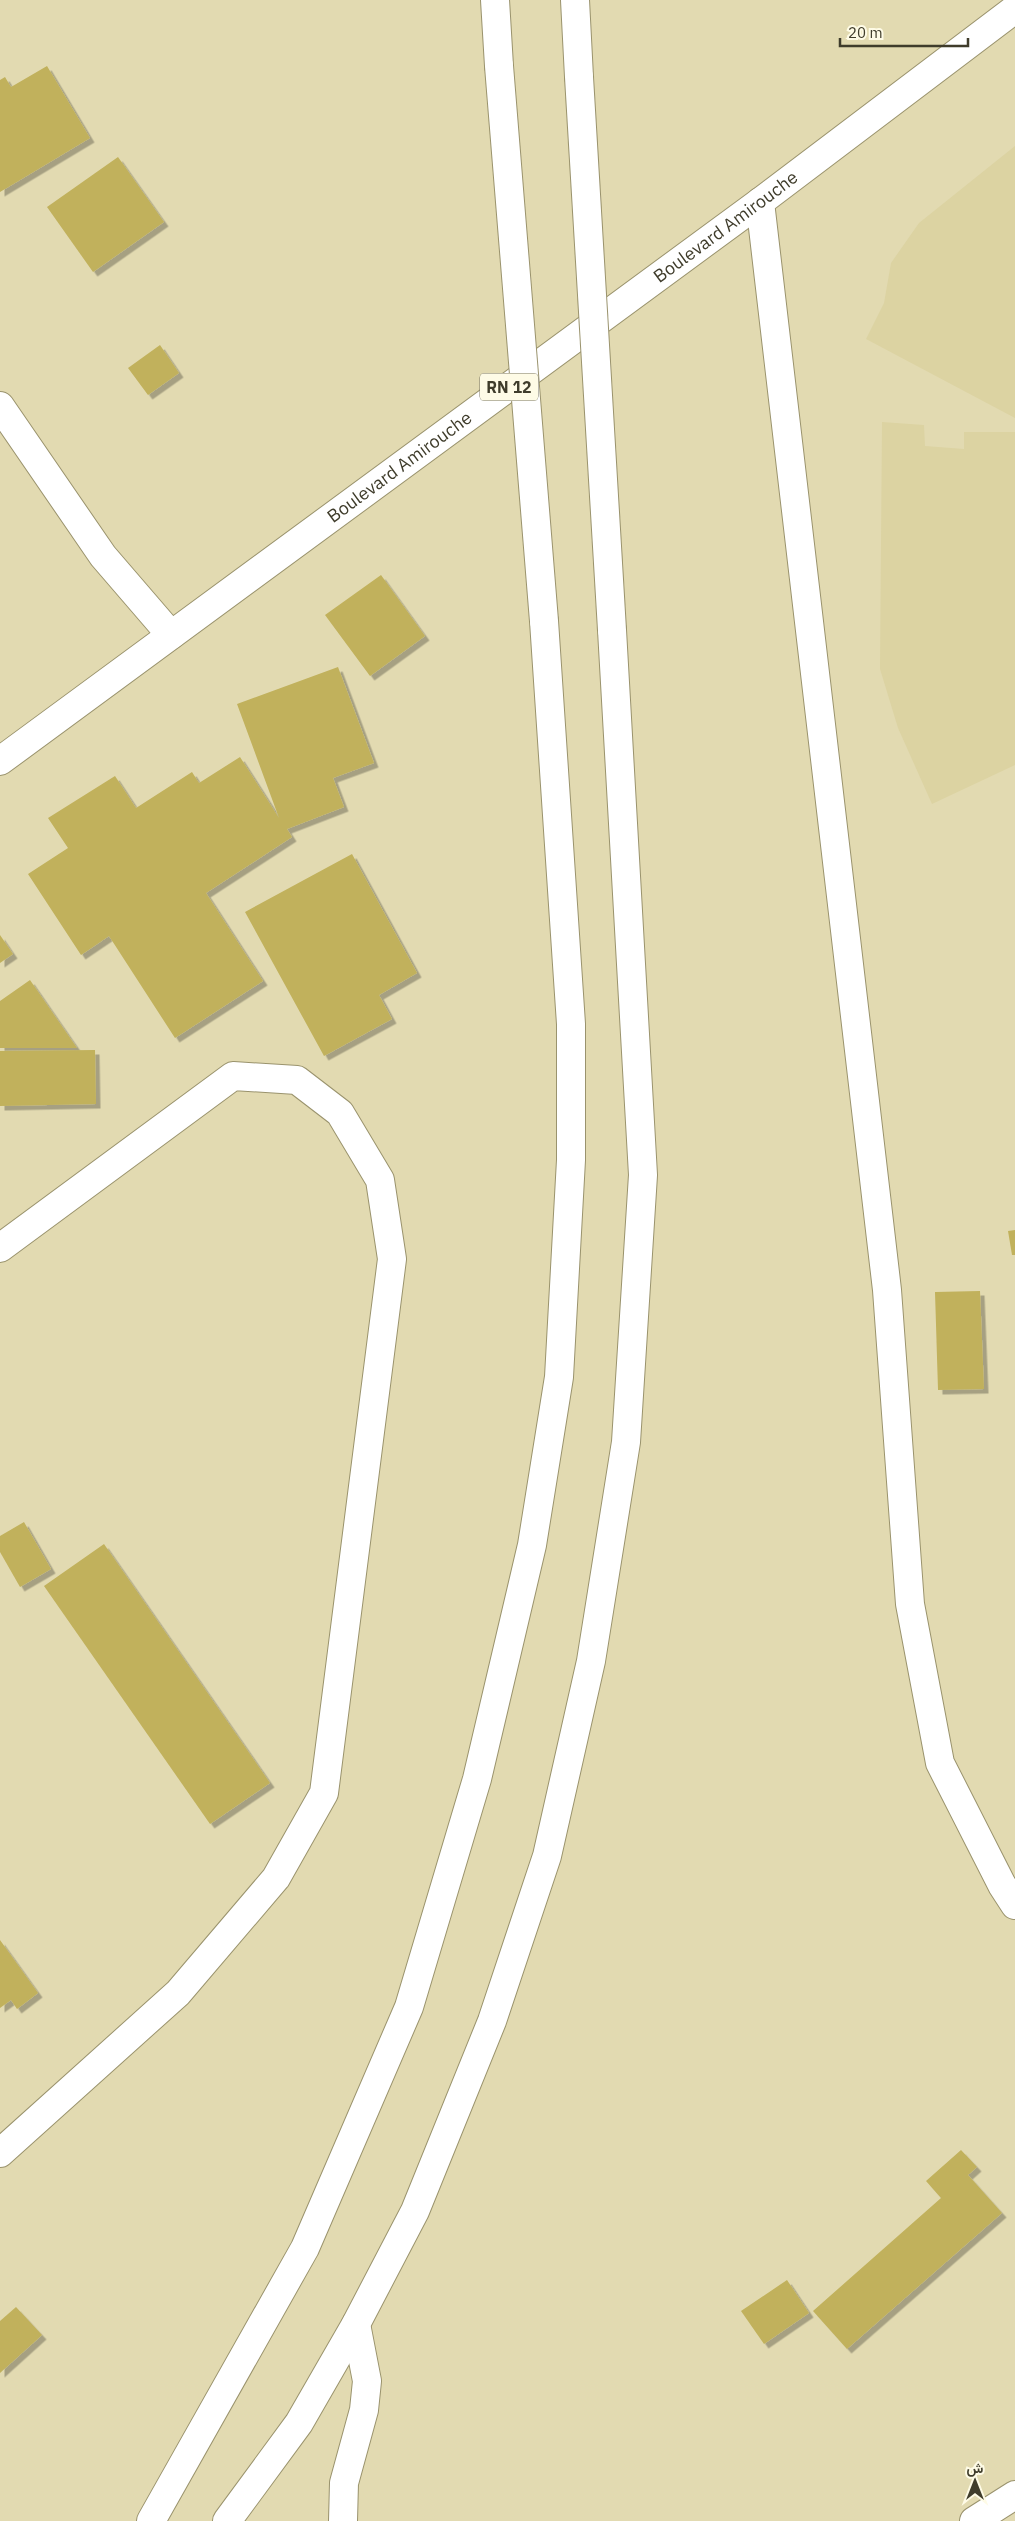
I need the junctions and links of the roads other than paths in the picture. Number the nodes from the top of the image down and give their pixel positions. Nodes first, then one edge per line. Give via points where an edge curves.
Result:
1 (495, 0) edge
2 (574, 0) edge
3 (1015, 9) edge
4 (760, 202) junction
5 (0, 406) edge
6 (171, 635) junction
7 (0, 761) edge
8 (0, 1248) edge
9 (1015, 1905) edge
10 (0, 2153) edge
11 (356, 2324) junction
12 (1015, 2495) edge
13 (151, 2521) edge
14 (227, 2521) edge
15 (343, 2521) edge
16 (974, 2521) edge

1 - 13 main road, bridge via 572,1024 572,1160 559,1377 532,1544 477,1779 410,2007 305,2248
2 - 11 main road, bridge via 643,1175 626,1442 591,1661 547,1856 492,2021 415,2211
3 - 4 main road, Boulevard Amirouche / RN 12
4 - 6 main road, Boulevard Amirouche / RN 12
4 - 9 main road via 887,1290 910,1604 940,1763
5 - 6 main road via 103,556
6 - 7 main road, Boulevard Amirouche / RN 12
8 - 10 main road via 233,1076 297,1080 340,1113 380,1180 392,1259 324,1792 276,1878 178,1993
11 - 14 main road via 299,2423
11 - 15 main road via 367,2381 364,2410 344,2484
12 - 16 main road

